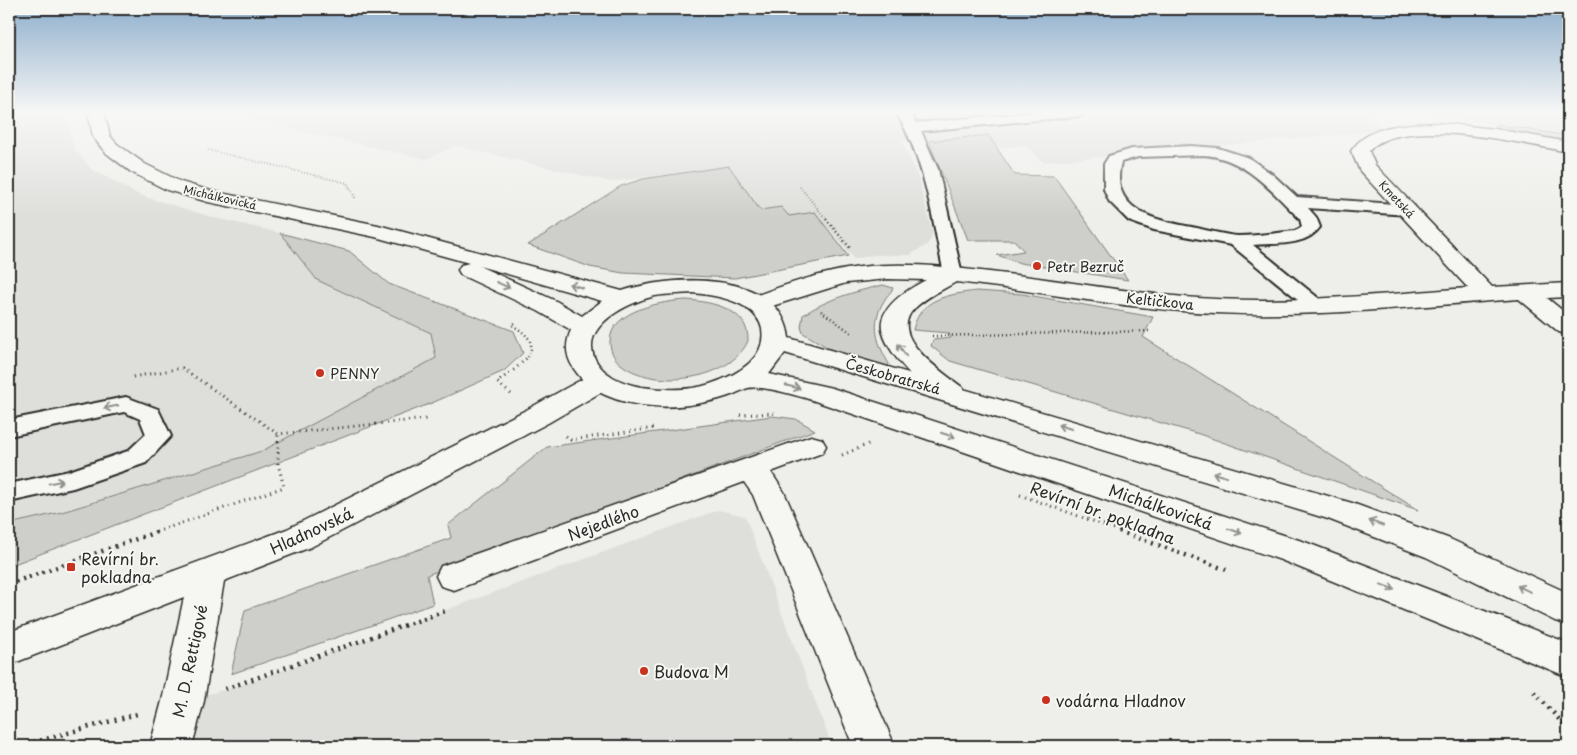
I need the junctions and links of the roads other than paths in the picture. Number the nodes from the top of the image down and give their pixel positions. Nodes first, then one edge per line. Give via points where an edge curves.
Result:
1 (110, 147) edge
2 (922, 147) edge
3 (1363, 147) edge
4 (1292, 202) junction
5 (1408, 210) junction
6 (378, 231) junction
7 (1237, 241) junction
8 (953, 274) junction
9 (1568, 290) edge
10 (1523, 291) junction
11 (1485, 293) junction
12 (623, 299) junction
13 (756, 304) junction
14 (1318, 306) junction
15 (1568, 327) edge
16 (585, 328) junction
17 (776, 342) junction
18 (745, 379) junction
19 (600, 381) junction
20 (952, 393) junction
21 (9, 428) edge
22 (811, 446) dead end
23 (751, 468) junction
24 (9, 493) edge
25 (207, 575) junction
26 (454, 576) dead end
27 (1568, 610) edge
28 (9, 649) edge
29 (1568, 660) edge
30 (171, 746) edge
31 (874, 746) edge

1 - 6 street, Michálkovická via 138,168 174,186
2 - 8 lane
3 - 5 street, Kmetská via 1360,151 1367,167
4 - 5 lane
4 - 7 lane via 1308,216 1311,227 1307,232 1288,238
4 - 7 lane via 1260,173 1224,154 1159,152 1114,159 1112,189 1115,198 1136,217 1154,225
5 - 11 street, Kmetská
12 -> 6 street, Michálkovická
6 -> 16 street, Michálkovická via 521,293
7 - 14 lane
8 - 13 street, Keltičkova via 860,274 830,279
8 - 14 street, Keltičkova via 1178,304
20 -> 8 street via 906,356 899,347 894,327 898,313 907,301
9 - 10 street, Keltičkova
10 - 11 street, Keltičkova
10 - 15 street
11 - 14 street, Keltičkova
12 - 13 street via 645,291 693,286 737,294
12 - 16 street via 600,312
13 - 17 street via 772,320
16 - 19 street via 578,351 582,362
17 - 18 street via 761,367
17 - 20 street, Českobratrská
18 - 19 street via 707,393 672,398 623,391
18 -> 29 street, Michálkovická via 822,394 1118,491 1293,551
19 - 25 street, Hladnovská via 299,538
27 -> 20 street, Českobratrská via 1438,548 1357,517
24 -> 21 lane via 73,479 137,457 159,436 150,414 126,404
22 - 23 street, Nejedlého
23 - 26 street, Nejedlého
23 - 31 street via 768,492
25 - 28 street, Hladnovská
25 - 30 street, M. D. Rettigové

